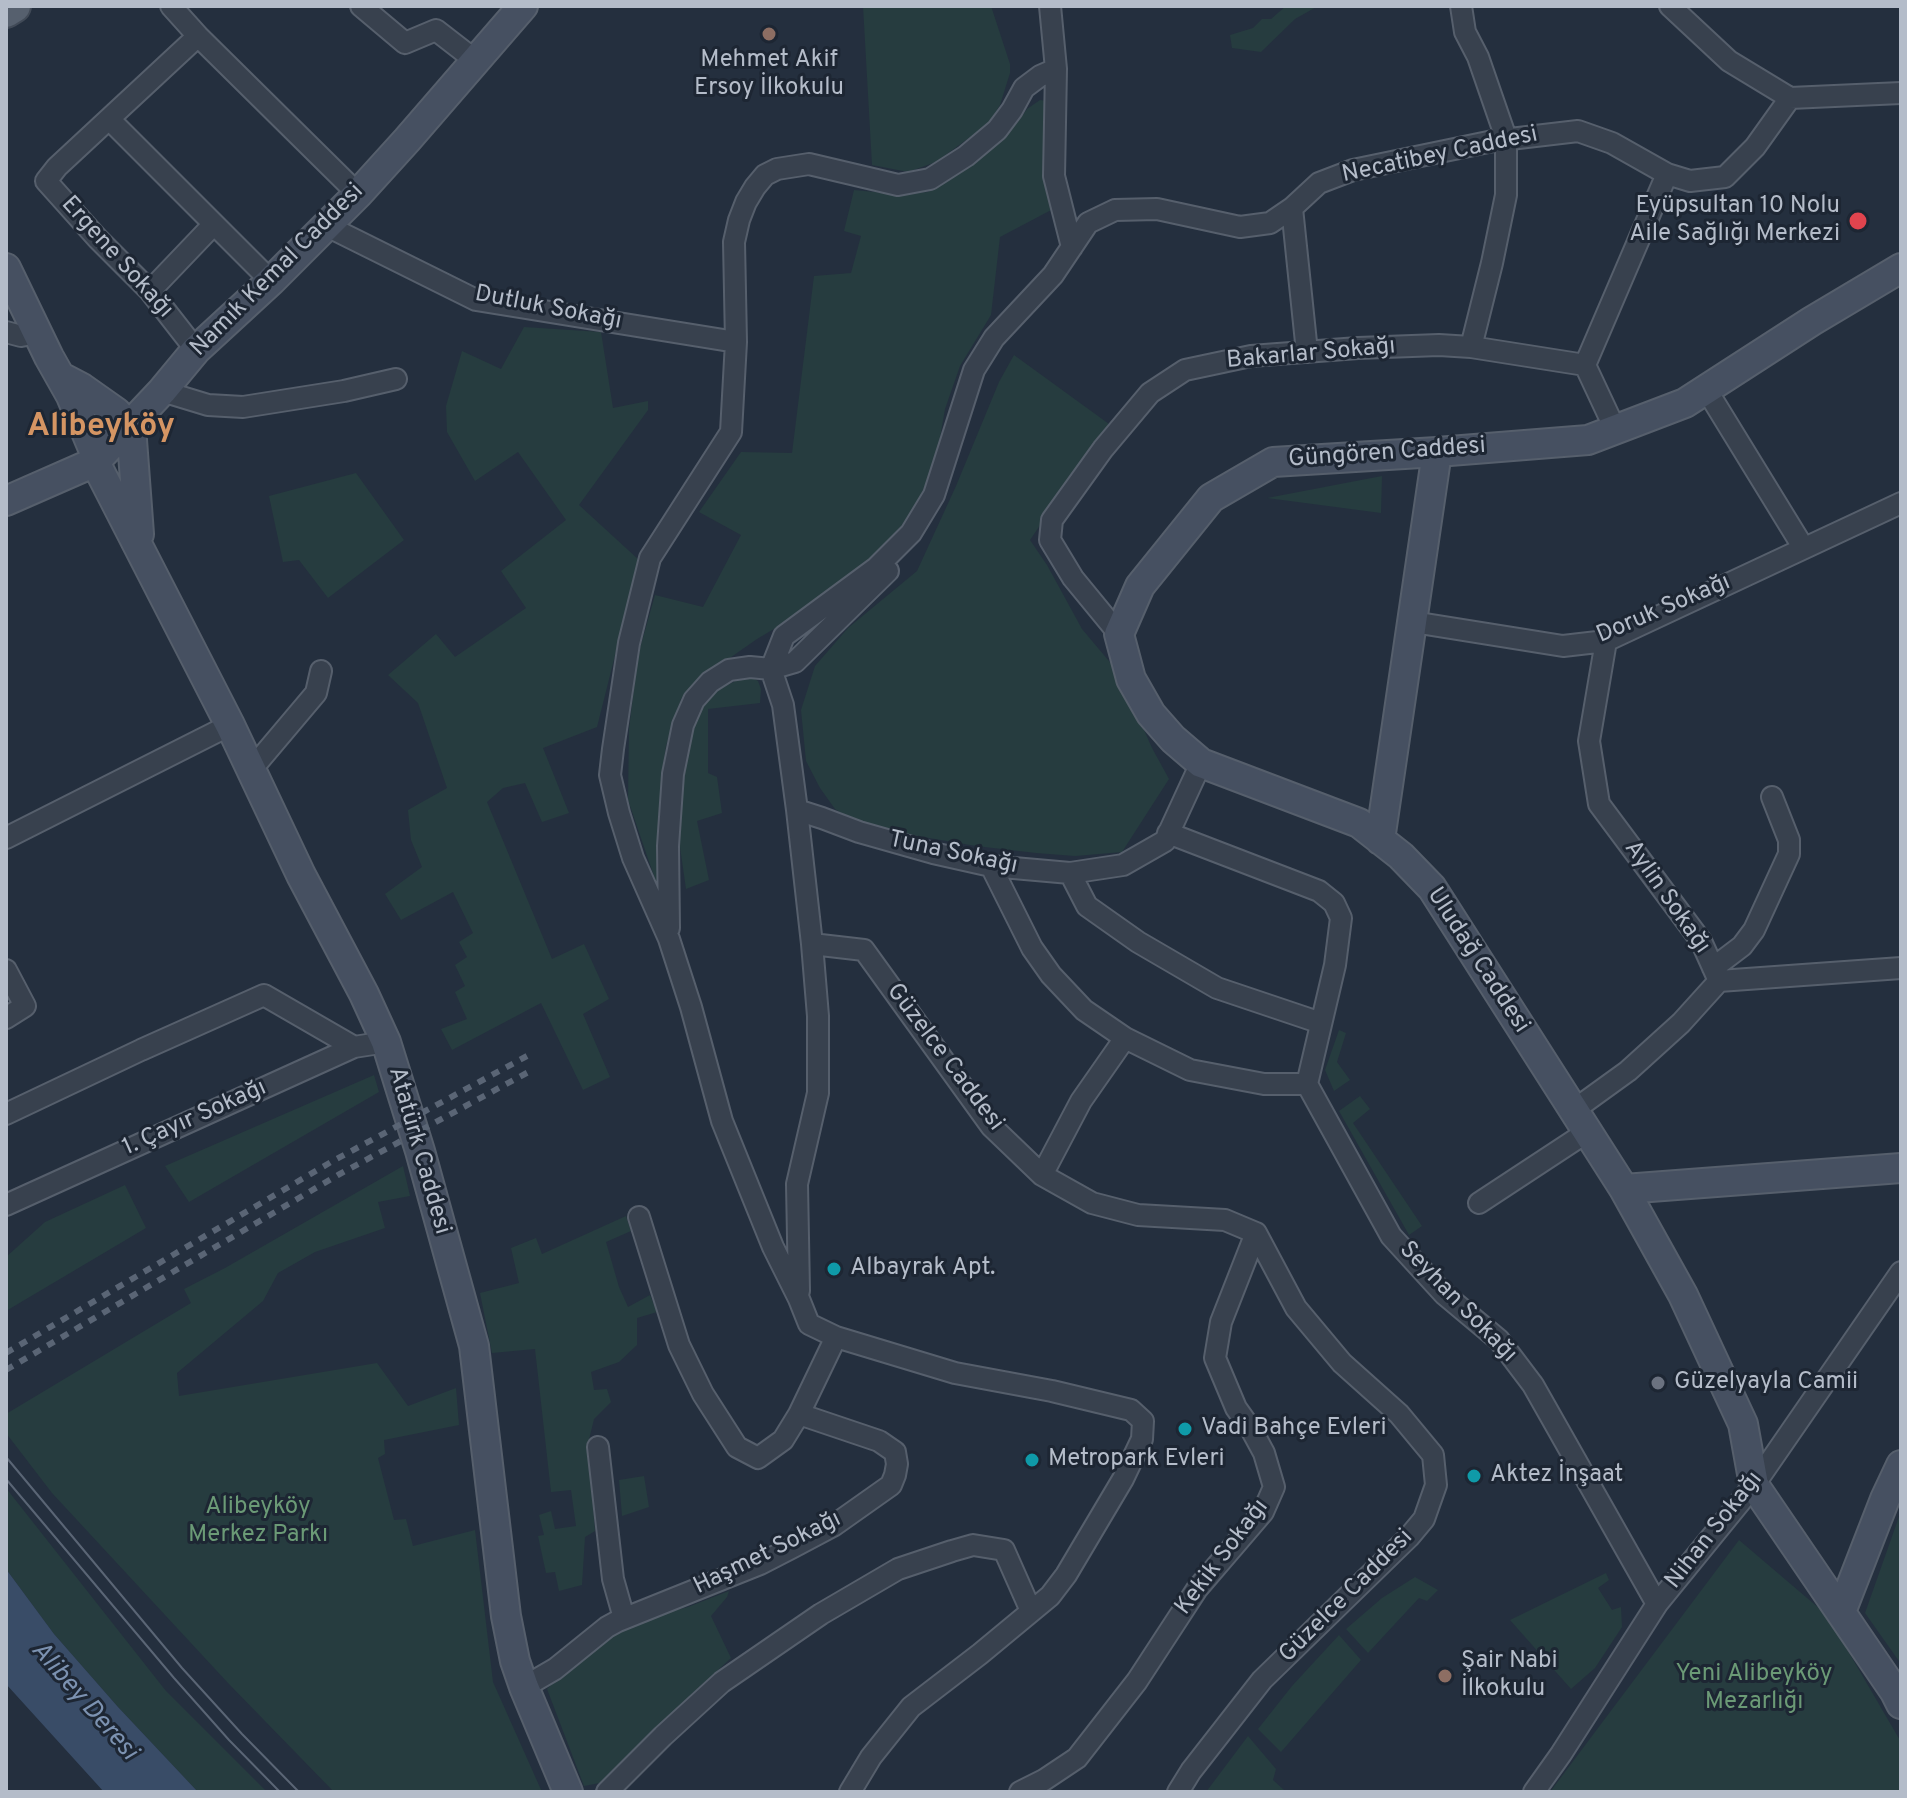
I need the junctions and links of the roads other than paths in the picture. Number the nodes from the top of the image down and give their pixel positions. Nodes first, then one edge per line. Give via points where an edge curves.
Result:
1 (14, 6) edge
2 (171, 6) edge
3 (361, 6) edge
4 (523, 6) edge
5 (1050, 6) edge
6 (1461, 6) edge
7 (1670, 6) edge
8 (6, 11) edge
9 (198, 36) junction
10 (476, 61) junction
11 (1056, 69) junction
12 (1901, 93) edge
13 (1790, 98) junction
14 (109, 119) junction
15 (1506, 138) junction
16 (1667, 174) junction
17 (358, 194) junction
18 (1292, 208) junction
19 (214, 224) junction
20 (327, 226) junction
21 (1072, 247) junction
22 (6, 268) edge
23 (1901, 268) edge
24 (271, 281) junction
25 (150, 291) junction
26 (6, 332) edge
27 (37, 333) junction
28 (736, 342) junction
29 (1471, 347) junction
30 (196, 350) junction
31 (1307, 352) junction
32 (1585, 365) junction
33 (61, 377) junction
34 (396, 379) dead end
35 (1706, 389) junction
36 (162, 391) junction
37 (129, 426) junction
38 (1615, 429) junction
39 (1437, 452) junction
40 (95, 462) junction
41 (6, 501) edge
42 (1901, 503) edge
43 (1803, 547) junction
44 (141, 551) junction
45 (1413, 622) junction
46 (1119, 634) junction
47 (1606, 641) junction
48 (771, 669) junction
49 (321, 671) dead end
50 (230, 725) junction
51 (1201, 763) junction
52 (251, 770) junction
53 (1772, 797) dead end
54 (797, 810) junction
55 (1168, 833) junction
56 (6, 838) edge
57 (1380, 840) junction
58 (991, 866) junction
59 (1070, 873) junction
60 (669, 939) junction
61 (812, 944) junction
62 (1901, 968) edge
63 (6, 970) edge
64 (1716, 974) junction
65 (6, 1018) edge
66 (1321, 1023) junction
67 (1125, 1038) junction
68 (386, 1042) junction
69 (354, 1047) junction
70 (1307, 1084) junction
71 (6, 1114) edge
72 (1580, 1121) junction
73 (1901, 1168) edge
74 (1042, 1175) junction
75 (1624, 1189) junction
76 (1479, 1203) dead end
77 (6, 1205) edge
78 (639, 1217) dead end
79 (1256, 1233) junction
80 (1901, 1272) edge
81 (799, 1299) junction
82 (836, 1337) junction
83 (799, 1414) junction
84 (598, 1447) dead end
85 (1901, 1465) edge
86 (1754, 1485) junction
87 (1657, 1604) junction
88 (1031, 1611) junction
89 (1841, 1612) junction
90 (624, 1618) junction
91 (524, 1687) junction
92 (1901, 1704) edge
93 (568, 1792) edge
94 (607, 1792) edge
95 (850, 1792) edge
96 (1020, 1792) edge
97 (1178, 1792) edge
98 (1534, 1792) edge

1 - 8 main road
2 - 9 street
3 - 10 street via 405,43 436,30
4 - 10 main road, Namık Kemal Caddesi
5 - 11 street
6 - 15 street via 1465,32
7 - 13 street via 1729,61
9 - 14 street, Ergene Sokağı
9 - 17 street
10 - 17 main road, Namık Kemal Caddesi
11 - 21 street via 1054,176
11 - 28 street via 1024,88 997,130 930,179 898,185 809,164 765,175 746,202 734,242
12 - 13 street
13 - 16 street, Necatibey Caddesi via 1755,147 1725,177 1690,181
14 - 19 street
14 - 25 street, Ergene Sokağı via 46,181
15 - 16 street, Necatibey Caddesi via 1578,131
15 - 18 street, Necatibey Caddesi via 1353,170 1319,183
15 - 29 street via 1506,195
16 - 32 street
17 - 20 main road, Namık Kemal Caddesi
18 - 21 street, Necatibey Caddesi via 1270,223 1240,227 1157,209 1115,210 1088,223
18 - 31 street
19 - 24 street
19 - 25 street
20 - 24 main road, Namık Kemal Caddesi
20 - 28 street, Dutluk Sokağı via 476,300
21 - 48 street, Necatibey Caddesi via 994,338 974,370 934,495 887,573 795,662
22 - 27 main road, Atatürk Caddesi
23 - 35 main road, Güngören Caddesi
24 - 30 main road, Namık Kemal Caddesi
25 - 30 street, Ergene Sokağı
26 - 27 street
27 - 33 main road, Atatürk Caddesi
28 - 60 street via 731,432 650,558 629,643 610,775 633,858
29 - 31 street, Bakarlar Sokağı
29 - 32 street, Bakarlar Sokağı
30 - 36 main road, Namık Kemal Caddesi
31 - 46 street, Bakarlar Sokağı via 1251,356 1185,370 1150,393 1052,520 1050,540
32 - 38 street
33 - 37 main road
33 - 40 main road, Atatürk Caddesi
34 - 36 street via 243,407 208,405
35 - 38 main road, Güngören Caddesi via 1685,403
35 - 43 street
36 - 37 main road, Namık Kemal Caddesi
37 - 40 main road, Namık Kemal Caddesi
37 - 44 main road, Atatürk Caddesi
38 - 39 main road, Güngören Caddesi via 1588,440
39 - 45 main road
39 - 46 main road, Güngören Caddesi via 1273,462 1211,498 1140,586
40 - 41 main road, Namık Kemal Caddesi
40 - 44 main road, Atatürk Caddesi
42 - 43 street, Doruk Sokağı
43 - 47 street, Doruk Sokağı
44 - 50 main road, Atatürk Caddesi
45 - 47 street, Doruk Sokağı via 1563,646
45 - 57 main road
46 - 51 main road via 1131,679 1151,714
47 - 64 street, Aylin Sokağı via 1589,741 1599,804 1701,941
48 - 54 street via 783,705
48 - 60 street via 729,670 710,682 683,725 668,846
49 - 52 street via 316,693
50 - 52 main road, Atatürk Caddesi
50 - 56 street
51 - 55 street, Tuna Sokağı
51 - 57 main road via 1359,823
52 - 68 main road, Atatürk Caddesi
53 - 64 street via 1789,840 1789,854 1754,930
54 - 58 street, Tuna Sokağı via 893,842
54 - 61 street
55 - 59 street, Tuna Sokağı via 1165,841 1123,865
55 - 66 street via 1319,891 1334,903 1341,918
57 - 72 main road, Uludağ Caddesi via 1432,888
58 - 59 street, Tuna Sokağı
58 - 67 street via 1051,975 1084,1010
59 - 66 street via 1087,906 1138,942 1217,988
60 - 81 street via 722,1121
61 - 74 street, Güzelce Caddesi via 864,950 991,1126
61 - 81 street via 818,1093 797,1184
62 - 64 street, Aylin Sokağı
63 - 65 street via 25,1006
64 - 72 street via 1681,1023
66 - 70 street
67 - 70 street via 1190,1070 1264,1084
67 - 74 street via 1081,1101
68 - 69 street, 1. Çayır Sokağı
68 - 91 main road, Atatürk Caddesi via 474,1346 506,1616
69 - 71 street via 264,995
69 - 77 street, 1. Çayır Sokağı
70 - 87 street, Seyhan Sokağı via 1391,1236 1444,1294 1499,1340 1533,1385
72 - 75 main road, Uludağ Caddesi
72 - 76 street
73 - 75 main road
74 - 79 street, Güzelce Caddesi via 1092,1203 1138,1215 1225,1220
75 - 86 main road, Uludağ Caddesi via 1683,1295 1743,1424
78 - 83 street via 679,1345 737,1447 758,1458 783,1440
79 - 96 street, Kekik Sokağı via 1221,1322 1215,1358 1236,1408 1264,1453 1274,1487 1263,1512 1197,1589 1137,1681 1077,1758
79 - 97 street, Güzelce Caddesi via 1296,1308 1433,1455 1436,1485 1424,1519 1409,1537 1262,1680
80 - 86 street, Nihan Sokağı
81 - 82 street via 809,1324
82 - 83 street
82 - 88 street via 955,1373 1131,1410 1143,1421 1142,1439 1086,1543 1050,1596
83 - 90 street, Haşmet Sokağı via 879,1441 895,1452 891,1485 833,1526 782,1553
84 - 90 street via 613,1579
85 - 89 main road
86 - 87 street, Nihan Sokağı
86 - 89 main road
87 - 98 street, Nihan Sokağı
88 - 94 street via 1004,1550 973,1545 898,1569 722,1682
88 - 95 street via 911,1707
89 - 92 main road
90 - 91 street, Haşmet Sokağı
91 - 93 main road, Atatürk Caddesi

